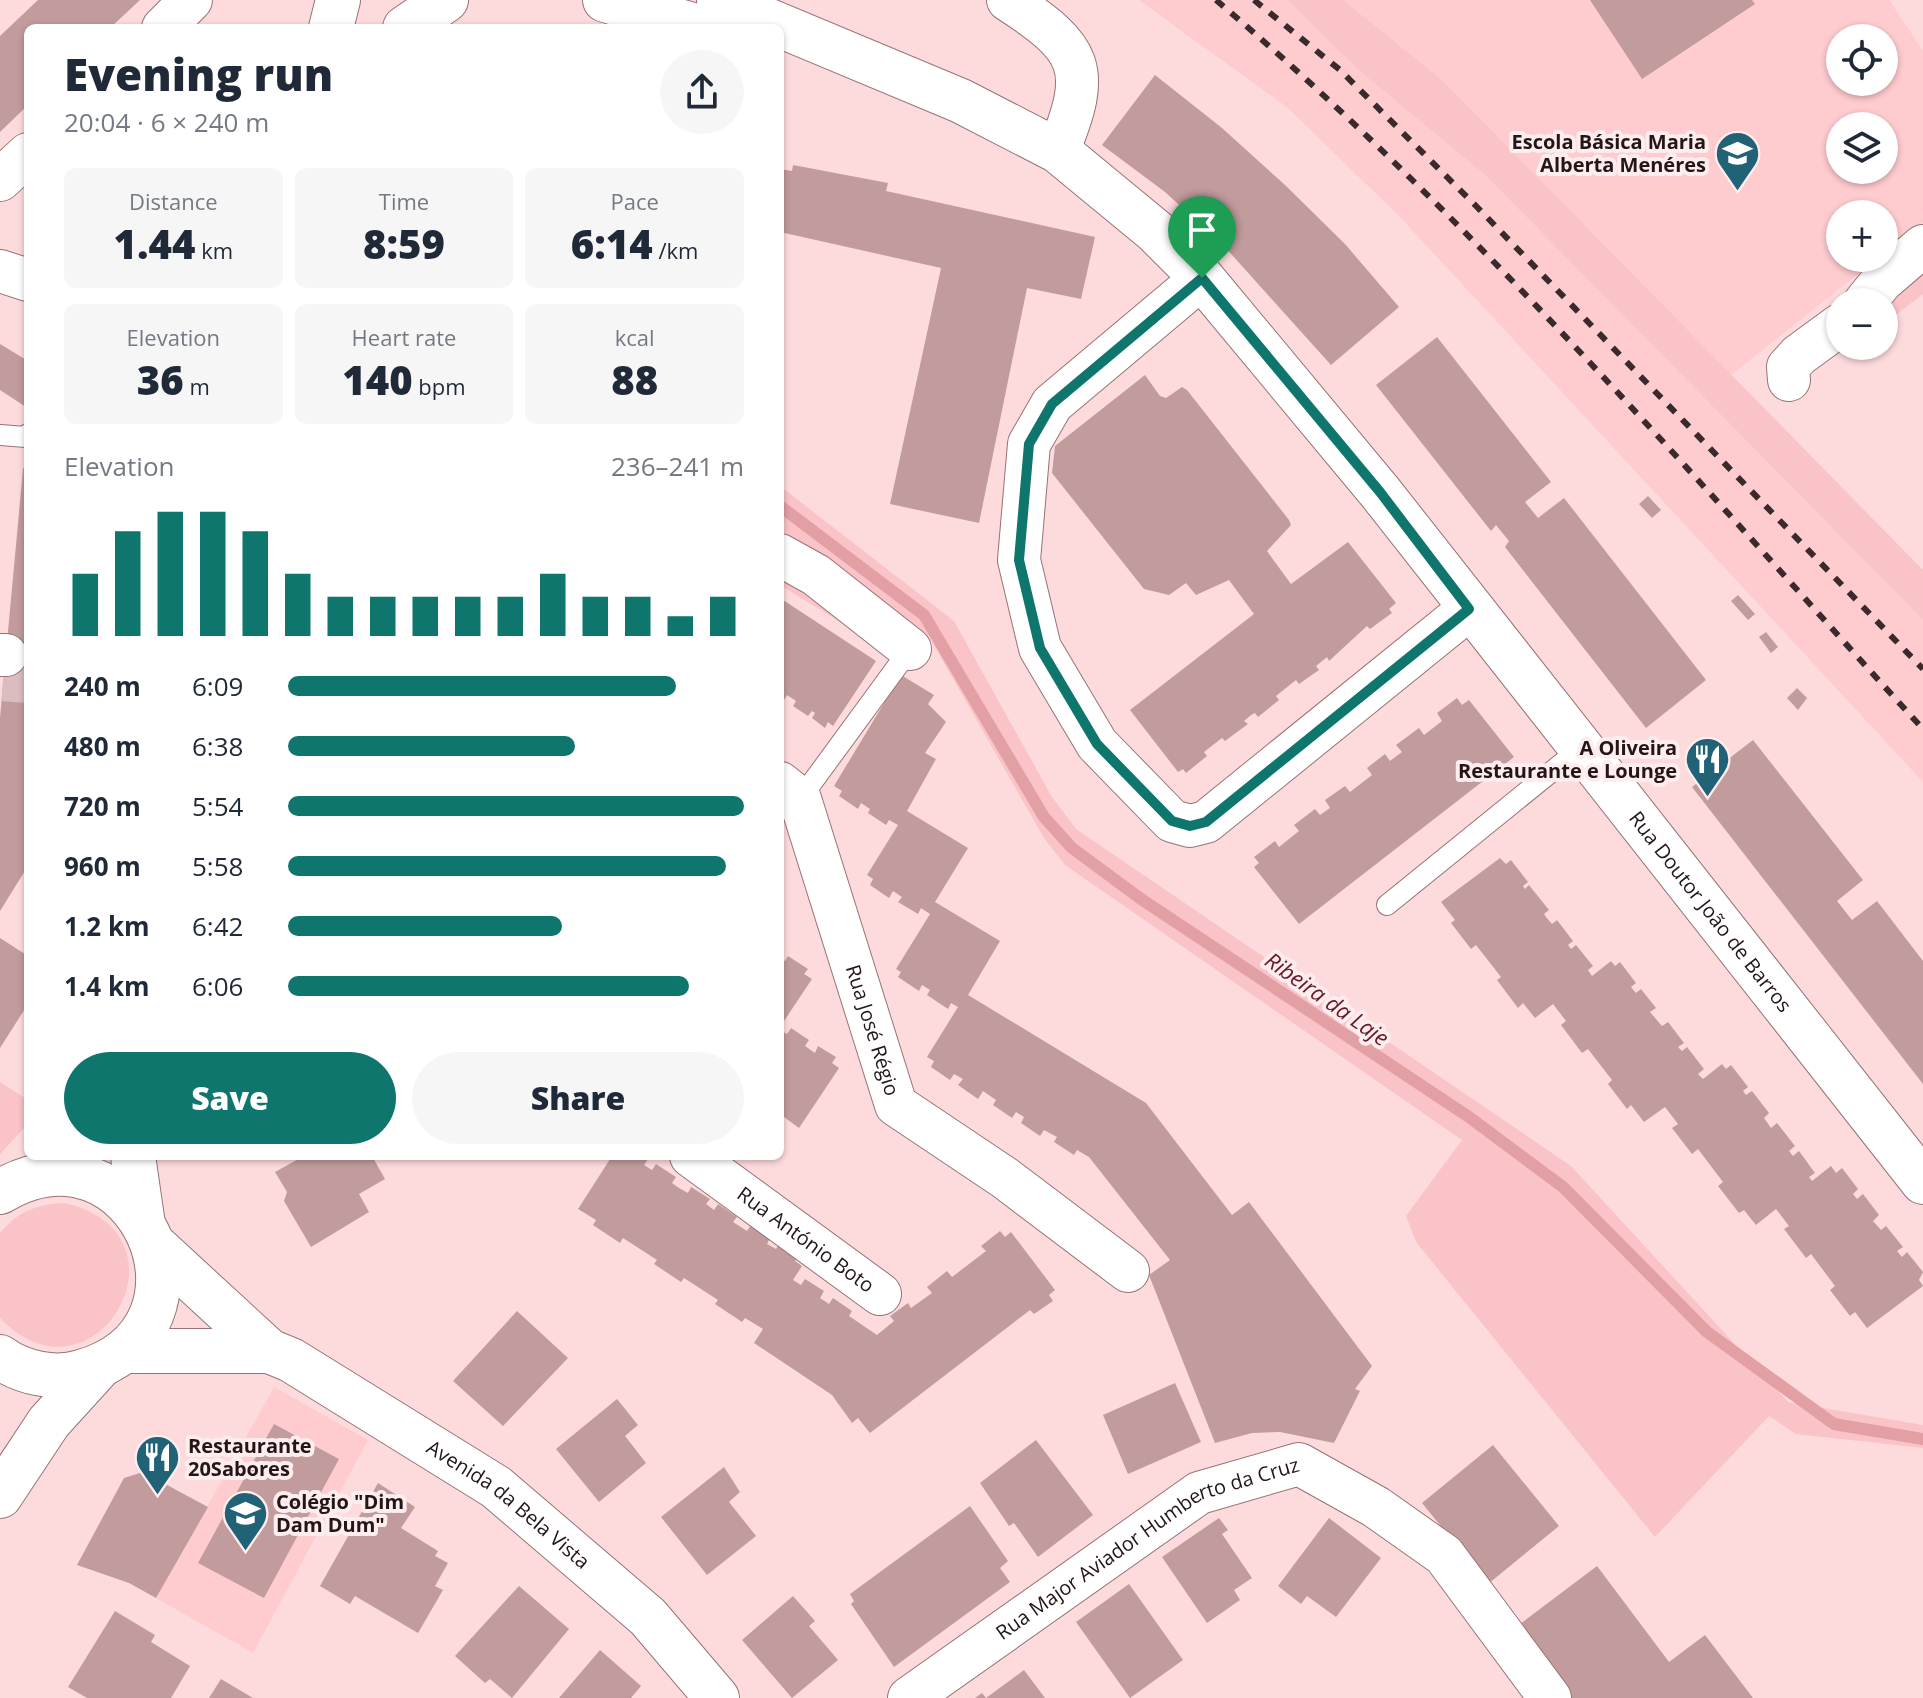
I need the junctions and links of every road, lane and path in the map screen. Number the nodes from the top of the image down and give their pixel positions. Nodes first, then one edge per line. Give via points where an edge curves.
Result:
1 (191, 0) edge
2 (338, 0) edge
3 (400, 0) edge
4 (446, 0) edge
5 (605, 0) edge
6 (719, 0) edge
7 (1008, 0) edge
8 (167, 24) edge
9 (332, 24) edge
10 (394, 24) edge
11 (411, 24) edge
12 (689, 24) edge
13 (777, 24) edge
14 (784, 27) edge
15 (784, 51) edge
16 (961, 101) junction
17 (1058, 151) junction
18 (24, 158) edge
19 (0, 180) edge
20 (1923, 246) edge
21 (0, 271) edge
22 (1202, 278) junction
23 (24, 279) edge
24 (1876, 288) edge
25 (1826, 335) edge
26 (1789, 380) dead end
27 (0, 435) edge
28 (24, 437) edge
29 (784, 557) edge
30 (1469, 609) junction
31 (910, 649) joint
32 (1582, 747) junction
33 (790, 791) edge
34 (1387, 905) dead end
35 (134, 1160) edge
36 (696, 1160) edge
37 (19, 1177) edge
38 (1923, 1182) edge
39 (149, 1232) junction
40 (1128, 1271) dead end
41 (880, 1294) dead end
42 (269, 1351) junction
43 (0, 1357) edge
44 (112, 1359) junction
45 (0, 1496) edge
46 (717, 1698) edge
47 (909, 1698) edge
48 (1550, 1698) edge

1 - 8 street
2 - 9 street
3 - 10 street
4 - 11 street
5 - 12 street
6 - 13 street, Rua Doutor João de Barros
7 - 17 street via 1050,27 1072,54 1079,85 1076,109
14 - 16 street, Rua Doutor João de Barros
15 - 16 street, Rua Doutor João de Barros
16 - 17 street, Rua Doutor João de Barros
17 - 22 street, Rua Doutor João de Barros via 1155,231
18 - 19 street
20 - 24 street
21 - 23 street
22 - 30 street, Rua Doutor João de Barros via 1380,492
22 - 30 street via 1052,404 1029,444 1019,560 1040,648 1097,744 1172,821 1190,826 1206,822
25 - 26 street via 1788,367
27 - 28 lane
29 - 31 street via 816,575
30 - 32 street, Rua Doutor João de Barros
31 - 33 lane
32 - 34 lane
32 - 38 street, Rua Doutor João de Barros
33 - 40 street, Rua José Régio via 896,1105 1005,1178
35 - 39 street
36 - 41 street, Rua António Boto
37 - 39 street, Avenida da Bela Vista via 71,1174 98,1182 123,1197
39 - 42 street, Avenida da Bela Vista
39 - 44 street via 160,1275 155,1303 144,1329
42 - 44 street, Avenida da Bela Vista
42 - 46 street, Avenida da Bela Vista via 496,1487 648,1617
43 - 44 street, Avenida da Bela Vista via 39,1374 70,1375
44 - 45 street via 49,1422
47 - 48 street, Rua Major Aviador Humberto da Cruz via 1199,1493 1299,1464 1376,1507 1444,1555

